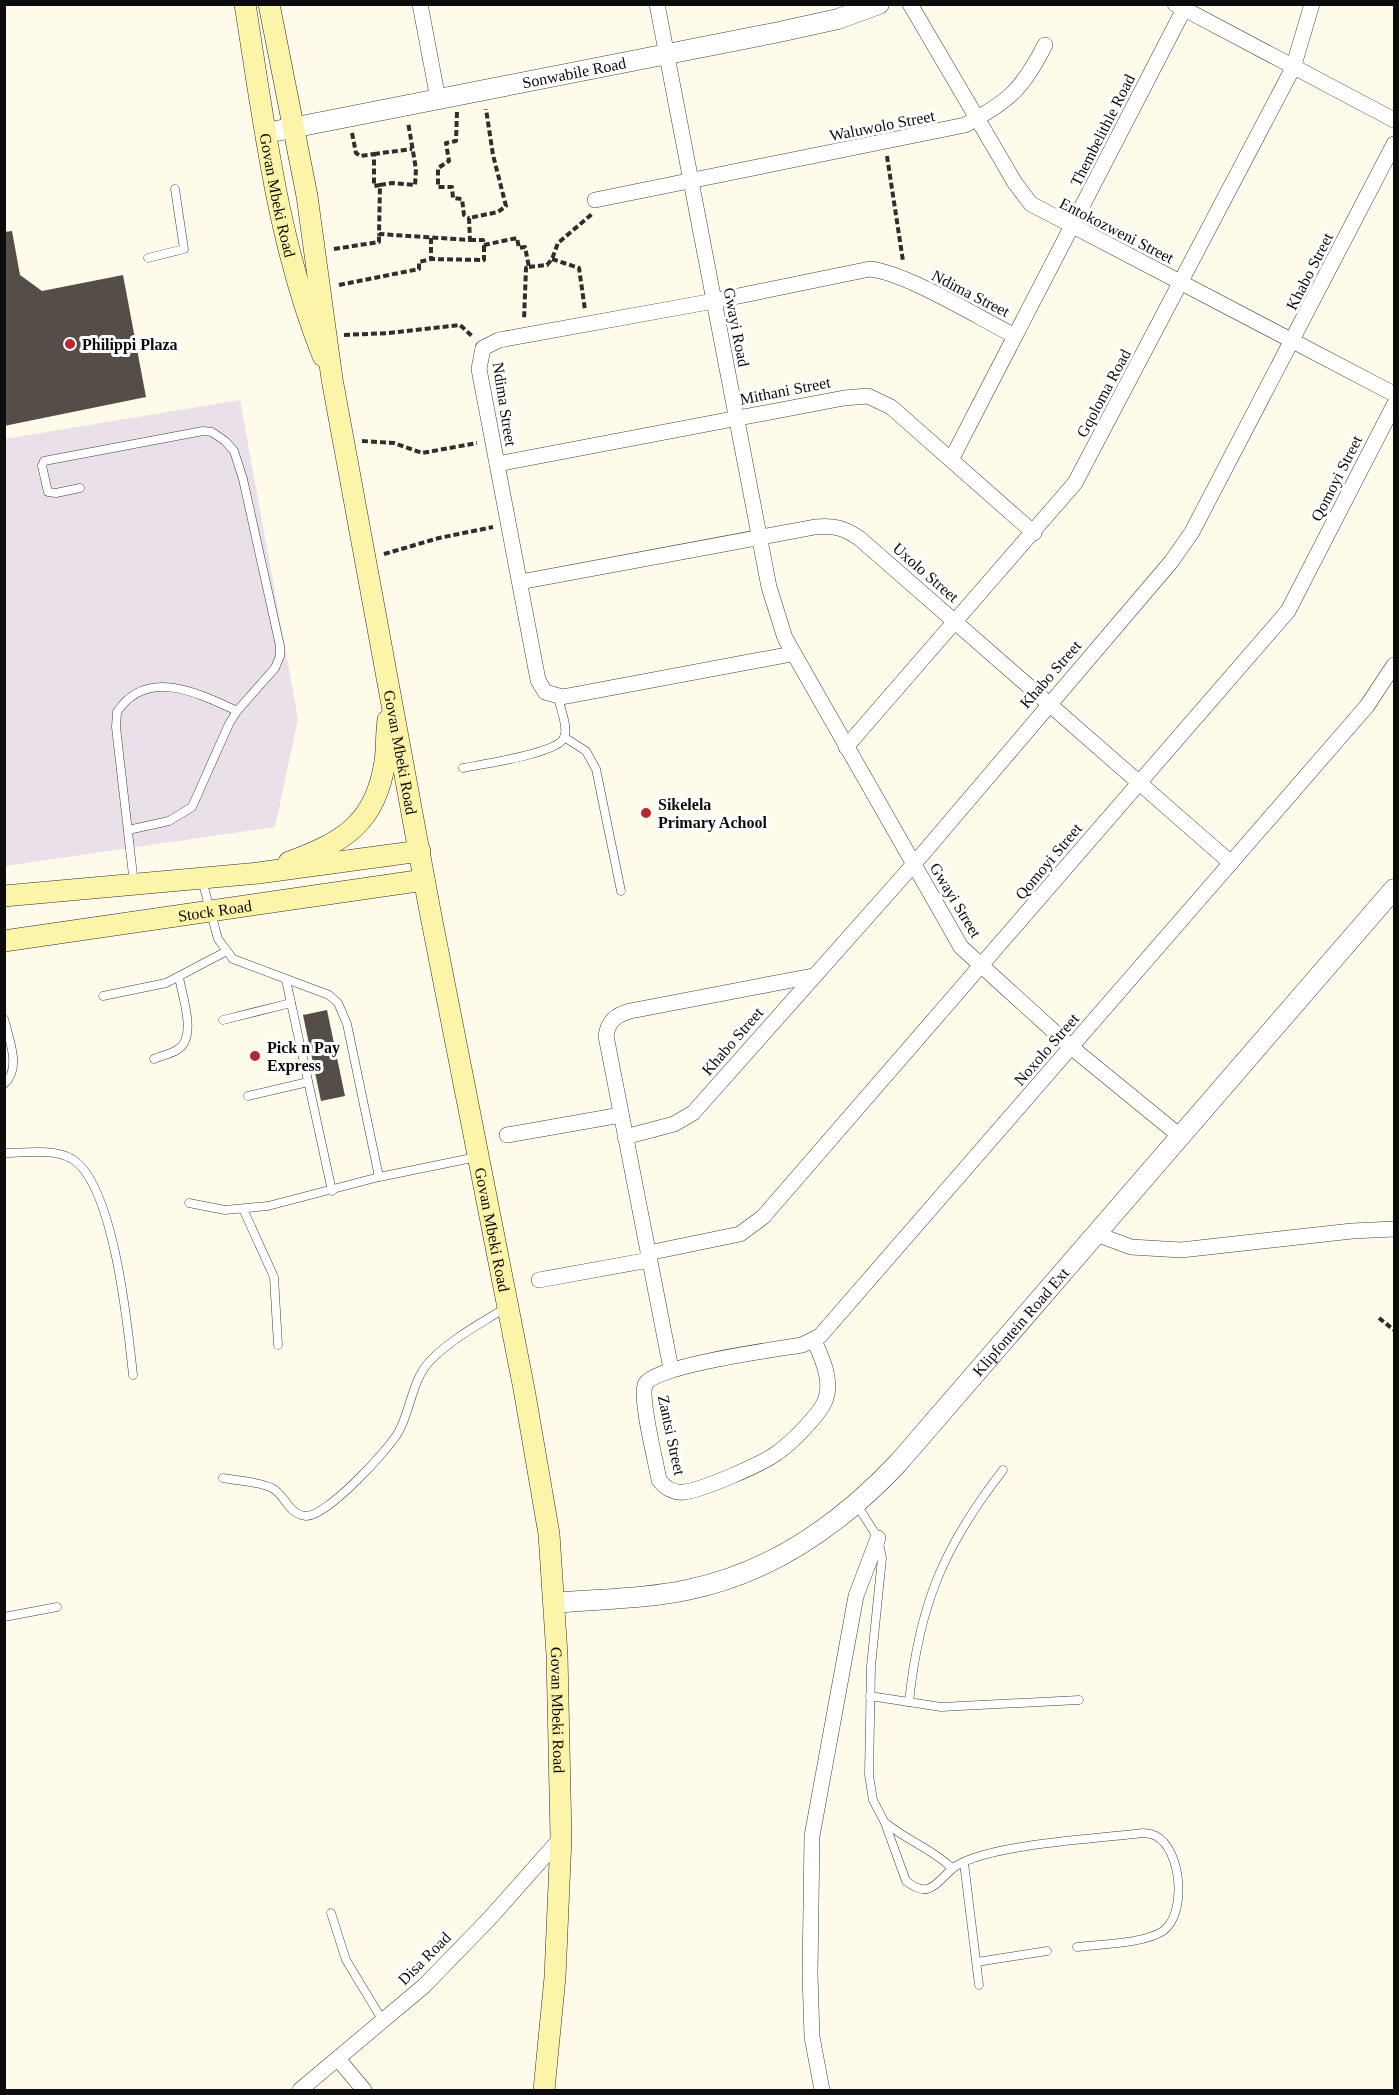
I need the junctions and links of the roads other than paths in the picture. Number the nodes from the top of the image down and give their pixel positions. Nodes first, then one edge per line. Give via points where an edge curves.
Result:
1 (245, 4) edge
2 (269, 4) edge
3 (420, 4) edge
4 (657, 4) edge
5 (879, 4) edge
6 (910, 4) edge
7 (1312, 4) edge
8 (1179, 7) edge
9 (1046, 45) dead end
10 (666, 55) junction
11 (1293, 68) junction
12 (446, 98) junction
13 (978, 118) junction
14 (1395, 120) edge
15 (293, 128) junction
16 (266, 133) junction
17 (1395, 144) edge
18 (691, 181) junction
19 (175, 189) dead end
20 (595, 200) road end
21 (1073, 228) junction
22 (148, 258) dead end
23 (1181, 283) junction
24 (714, 301) junction
25 (1015, 336) junction
26 (1293, 341) junction
27 (332, 379) junction
28 (1395, 394) edge
29 (1395, 405) edge
30 (736, 418) junction
31 (952, 458) junction
32 (497, 464) junction
33 (80, 488) dead end
34 (1034, 533) junction
35 (759, 536) junction
36 (520, 582) junction
37 (956, 622) junction
38 (792, 654) junction
39 (1395, 665) edge
40 (391, 695) junction
41 (558, 697) junction
42 (1048, 703) junction
43 (237, 711) junction
44 (564, 737) junction
45 (846, 747) junction
46 (463, 768) dead end
47 (1139, 782) junction
48 (128, 830) junction
49 (420, 851) junction
50 (1231, 863) junction
51 (914, 864) junction
52 (258, 873) junction
53 (201, 879) junction
54 (424, 880) junction
55 (134, 885) junction
56 (1395, 889) edge
57 (621, 891) dead end
58 (4, 896) edge
59 (208, 910) junction
60 (4, 941) edge
61 (225, 952) junction
62 (981, 967) junction
63 (813, 976) junction
64 (179, 977) junction
65 (286, 980) junction
66 (103, 996) dead end
67 (291, 1003) junction
68 (4, 1019) edge
69 (223, 1020) dead end
70 (1071, 1047) junction
71 (154, 1059) dead end
72 (308, 1082) junction
73 (4, 1084) edge
74 (248, 1096) dead end
75 (621, 1115) junction
76 (507, 1135) dead end
77 (1180, 1136) junction
78 (625, 1137) junction
79 (4, 1153) edge
80 (478, 1157) junction
81 (379, 1177) junction
82 (332, 1191) junction
83 (189, 1203) dead end
84 (243, 1209) junction
85 (1395, 1229) edge
86 (1096, 1234) junction
87 (649, 1257) junction
88 (539, 1280) dead end
89 (508, 1305) junction
90 (814, 1341) junction
91 (278, 1344) dead end
92 (671, 1369) junction
93 (133, 1375) dead end
94 (1003, 1470) dead end
95 (222, 1478) dead end
96 (856, 1505) junction
97 (878, 1538) junction
98 (555, 1603) junction
99 (57, 1607) dead end
100 (4, 1617) edge
101 (870, 1696) junction
102 (1079, 1700) dead end
103 (909, 1702) junction
104 (885, 1823) junction
105 (561, 1838) junction
106 (964, 1863) junction
107 (952, 1868) junction
108 (331, 1913) dead end
109 (1077, 1947) dead end
110 (1047, 1951) dead end
111 (977, 1962) junction
112 (979, 1985) dead end
113 (383, 2020) junction
114 (338, 2059) junction
115 (300, 2091) edge
116 (364, 2091) edge
117 (544, 2091) edge
118 (822, 2091) edge

1 - 16 main road, Govan Mbeki Road
2 - 15 main road, Govan Mbeki Road
3 - 12 street
4 - 10 street, Gwayi Road
5 - 10 street, Sonwabile Road via 838,19
6 - 13 street, Entokozweni Street
7 - 11 street, Gqoloma Road
8 - 11 street
8 - 21 street, Thembelithle Road
9 - 13 street, Waluwolo Street via 1024,83 1004,102
10 - 12 street, Sonwabile Road
10 - 18 street, Gwayi Road
11 - 14 street
11 - 23 street, Gqoloma Road
12 - 15 street, Sonwabile Road
13 - 18 street, Waluwolo Street via 955,129
13 - 21 street, Entokozweni Street via 1024,197
15 - 16 street, Sonwabile Road
15 - 27 main road, Govan Mbeki Road via 321,288
16 - 27 main road, Govan Mbeki Road via 300,295
17 - 26 street, Khabo Street
18 - 20 street, Waluwolo Street
18 - 24 street, Gwayi Road
19 - 22 lane via 184,249
21 - 23 street, Entokozweni Street
21 - 25 street, Thembelithle Road
23 - 26 street, Entokozweni Street
23 - 34 street, Gqoloma Road via 1075,483
24 - 25 street, Ndima Street via 870,269 883,270
24 - 30 street, Gwayi Road
24 - 32 street, Ndima Street via 499,340 483,348 479,369
25 - 31 street, Thembelithle Road
26 - 28 street, Entokozweni Street
26 - 42 street, Khabo Street via 1187,540
27 - 40 main road, Govan Mbeki Road
29 - 47 street, Qomoyi Street via 1288,611
30 - 31 street, Mithani Street via 868,396 891,406
30 - 32 street, Mithani Street
30 - 35 street, Gwayi Road
31 - 34 street, Mithani Street
32 - 36 street, Ndima Street
33 - 43 lane via 48,492 44,461 203,431 212,432 234,451 280,656 275,668
34 - 37 street, Gqoloma Road
35 - 36 street, Uxolo Street
35 - 37 street, Uxolo Street via 827,525 846,529
35 - 38 street, Gwayi Road via 775,612
36 - 41 street, Ndima Street via 538,680 545,692
37 - 42 street, Uxolo Street
37 - 45 street, Gqoloma Road
38 - 41 street
38 - 45 street, Gwayi Street
39 - 50 street, Noxolo Street via 1367,706
40 - 49 main road, Govan Mbeki Road
40 - 52 main road via 380,788 365,819 332,843
41 - 44 lane
42 - 47 street, Uxolo Street
42 - 51 street, Khabo Street
43 - 48 lane via 192,807 169,821
43 - 48 lane via 174,686 144,691 122,705 115,719
44 - 46 lane via 545,750
44 - 57 lane via 586,752 596,769
45 - 51 street, Gwayi Street
47 - 50 street, Uxolo Street
47 - 62 street, Qomoyi Street
48 - 55 lane
49 - 52 main road, Stock Road
49 - 54 main road, Govan Mbeki Road
50 - 70 street, Noxolo Street
51 - 62 street, Gwayi Street via 961,946
51 - 63 street, Khabo Street
52 - 53 main road, Stock Road
53 - 55 main road, Stock Road
53 - 59 lane
54 - 59 main road, Stock Road
54 - 80 main road, Govan Mbeki Road
55 - 58 main road, Stock Road
56 - 77 street, Klipfontein Road Ext
59 - 60 main road, Stock Road
59 - 61 lane
61 - 64 lane
61 - 65 lane via 240,963
62 - 70 street, Gwayi Street
62 - 87 street, Qomoyi Street via 756,1222 740,1234
63 - 75 street, Zantsi Street via 630,1011 614,1018 606,1036
63 - 78 street, Khabo Street via 688,1118
64 - 66 lane via 152,988
64 - 71 lane via 186,1036 177,1050
65 - 67 lane
65 - 81 lane via 329,995 343,1011
67 - 69 lane
67 - 72 lane
68 - 73 lane via 14,1073
70 - 77 street, Gwayi Street
70 - 90 street, Noxolo Street
72 - 74 lane
72 - 82 lane
75 - 76 street
75 - 78 street, Zantsi Street
77 - 86 street, Klipfontein Road Ext
78 - 87 street, Zantsi Street
79 - 93 lane via 64,1155 82,1168 112,1235
80 - 81 lane
80 - 89 main road, Govan Mbeki Road
81 - 82 lane
82 - 84 lane
83 - 84 lane
84 - 91 lane via 274,1277
85 - 86 street via 1182,1250 1131,1247
86 - 96 street, Klipfontein Road Ext via 899,1462
87 - 88 street
87 - 92 street, Zantsi Street
89 - 95 lane via 430,1360 395,1438 321,1511 299,1515 273,1488
89 - 98 main road, Govan Mbeki Road via 549,1534
90 - 92 street
90 - 92 street, Zantsi Street via 822,1356 828,1388 822,1407 778,1453 695,1490 682,1492 669,1489 659,1480 644,1400 649,1379
94 - 103 lane via 960,1530 932,1591 914,1651
96 - 97 lane
96 - 98 street, Klipfontein Road Ext via 789,1551 729,1579 685,1591
97 - 101 lane via 882,1569
97 - 118 street via 856,1596 812,1836 811,2016
98 - 105 main road, Govan Mbeki Road
99 - 100 lane
101 - 103 lane
101 - 104 lane via 870,1781 873,1800
102 - 103 lane via 981,1707
104 - 107 lane via 939,1855
104 - 107 lane via 902,1875 911,1885 934,1888
105 - 113 street, Disa Road via 424,1986
105 - 117 main road, Govan Mbeki Road via 555,1977
106 - 107 lane
106 - 109 lane via 996,1851 1134,1834 1159,1837 1169,1848 1178,1881 1178,1901 1169,1924 1149,1938
106 - 111 lane
108 - 113 lane via 345,1958
110 - 111 lane
111 - 112 lane
113 - 114 street, Disa Road
114 - 115 street, Disa Road
114 - 116 street

